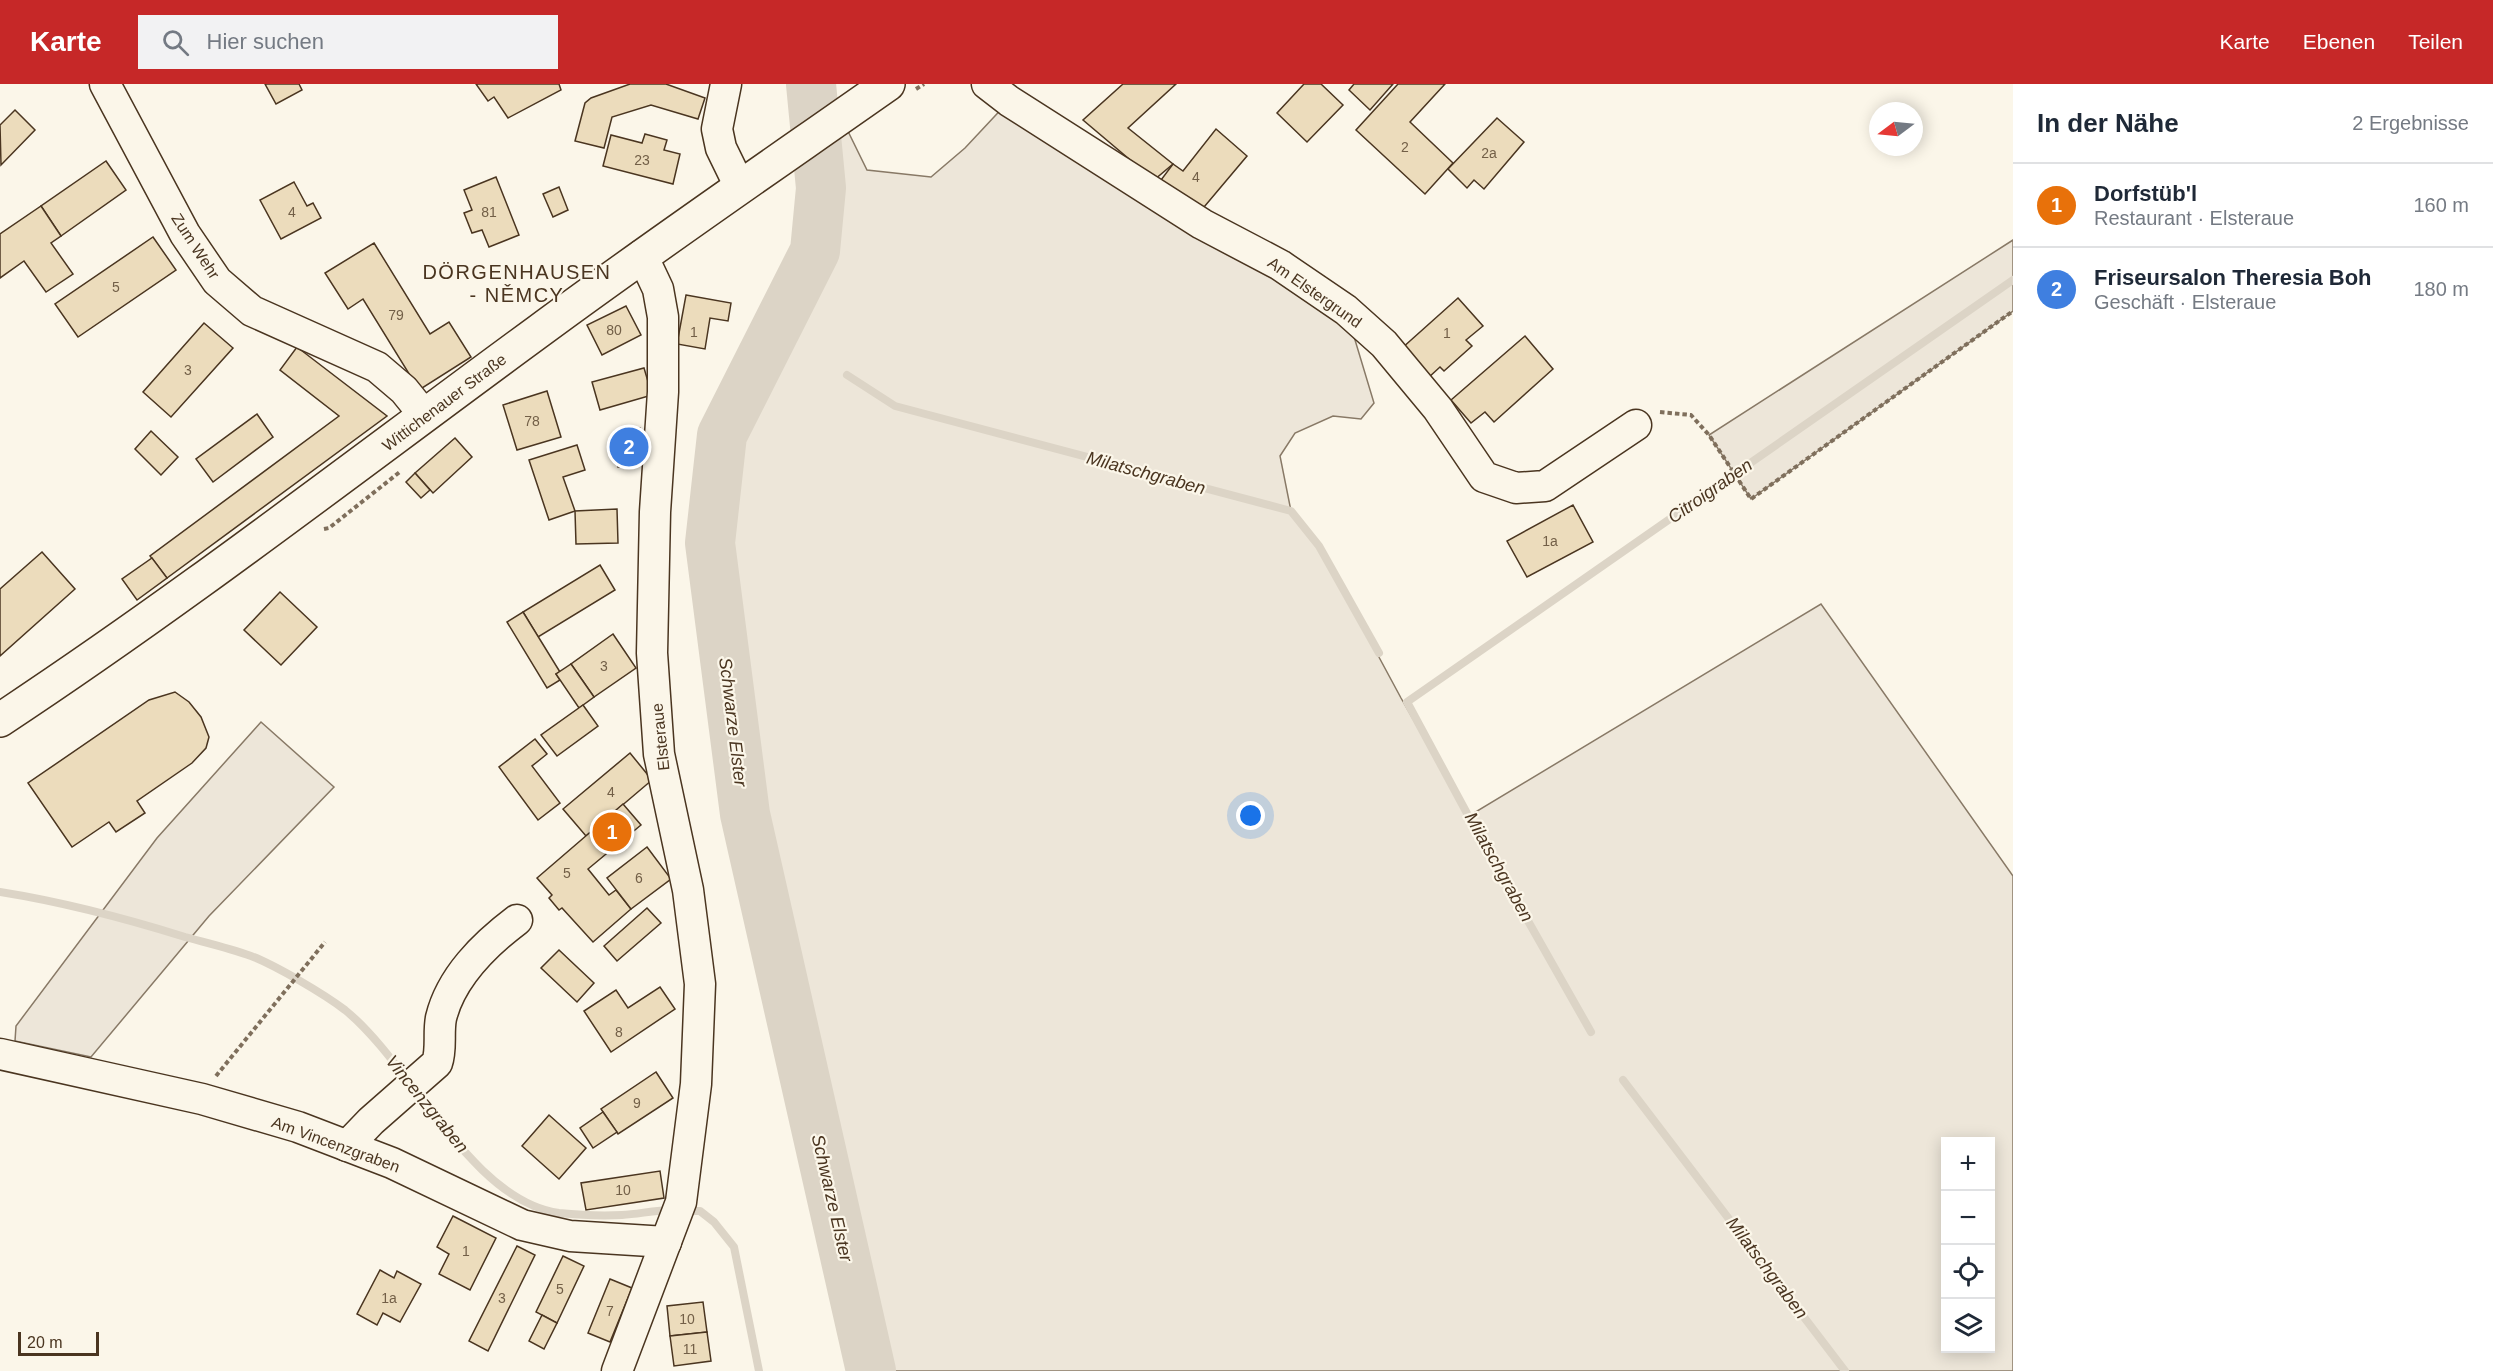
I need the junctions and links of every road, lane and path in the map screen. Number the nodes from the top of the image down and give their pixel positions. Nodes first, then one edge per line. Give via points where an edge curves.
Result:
1 (105, 84) edge
2 (726, 84) edge
3 (888, 84) edge
4 (987, 84) edge
5 (740, 187) junction
6 (642, 255) junction
7 (2013, 311) edge
8 (424, 416) junction
9 (1636, 425) joint
10 (0, 720) edge
11 (517, 920) dead end
12 (325, 942) dead end
13 (0, 1054) edge
14 (202, 1099) junction
15 (347, 1146) junction
16 (675, 1221) junction
17 (617, 1371) edge

1 - 8 street, Zum Wehr via 185,234 218,281 252,311 377,367 404,390
2 - 5 street via 717,129 721,148
3 - 5 main road, Wittichenauer Straße
4 - 9 street, Am Elstergrund via 1192,218 1280,265 1346,310 1384,344 1425,393 1484,477 1516,488 1545,486
5 - 6 main road, Wittichenauer Straße
6 - 8 main road, Wittichenauer Straße
6 - 16 street, Elsteraue via 658,289 663,317 652,653 659,753 688,890 700,984 696,1084
7 - 9 path via 1751,499 1709,435 1691,415 1662,411
8 - 10 main road, Wittichenauer Straße via 160,609
11 - 15 street via 496,936 453,985 441,1022 436,1064
12 - 14 path via 222,1066
13 - 14 street, Am Vincenzgraben
14 - 15 street, Am Vincenzgraben
15 - 16 street, Am Vincenzgraben via 392,1162 522,1225 570,1236
16 - 17 street

